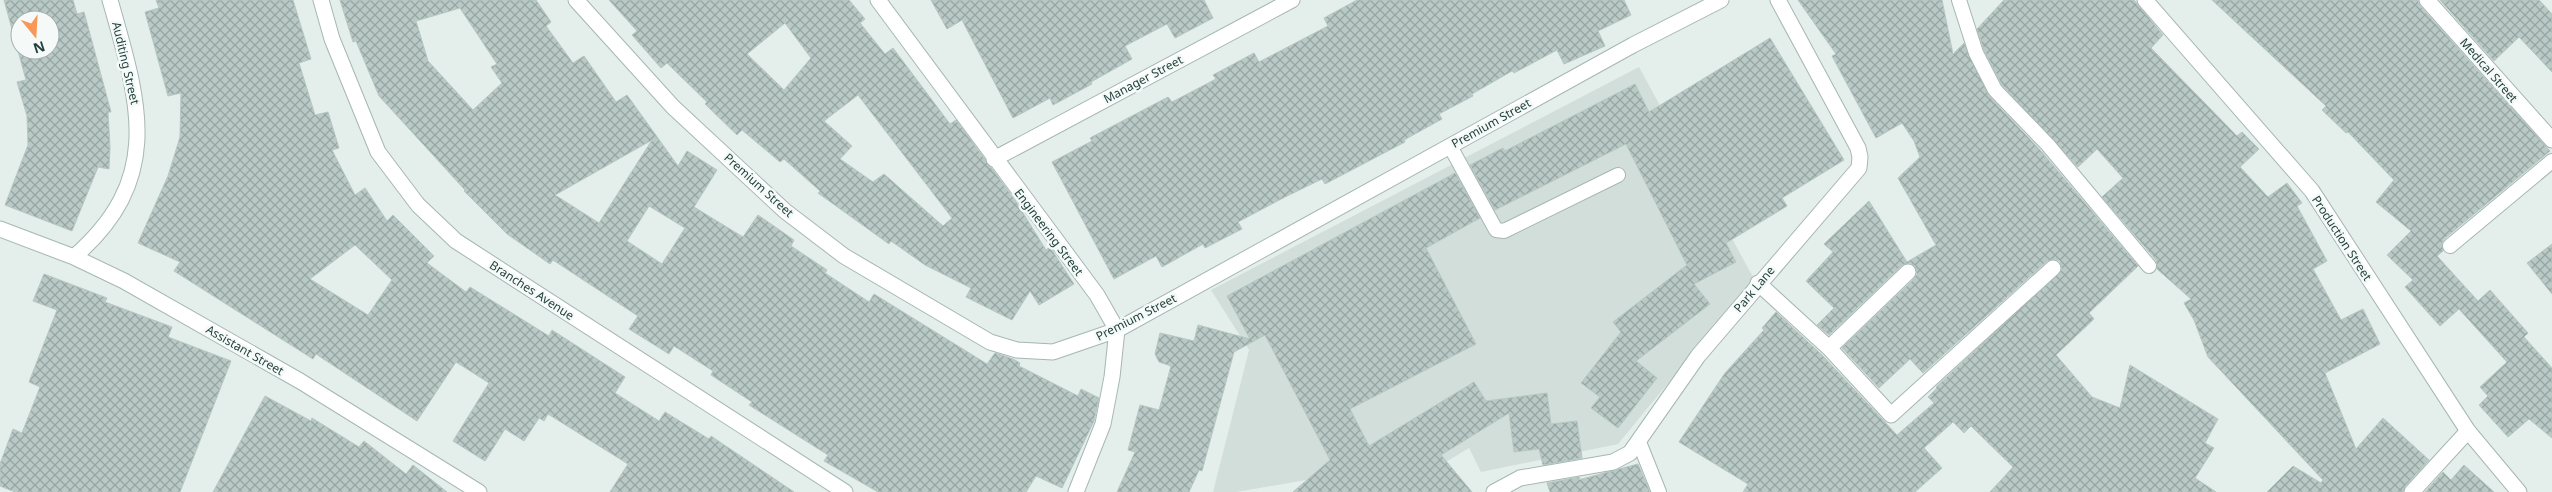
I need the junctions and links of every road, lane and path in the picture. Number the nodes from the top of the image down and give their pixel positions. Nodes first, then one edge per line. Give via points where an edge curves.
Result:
1 (110, 0) edge
2 (321, 0) edge
3 (576, 0) edge
4 (878, 0) edge
5 (1292, 0) edge
6 (1721, 0) edge
7 (1778, 0) edge
8 (1959, 0) edge
9 (2145, 0) edge
10 (2427, 0) edge
11 (2552, 140) edge
12 (1450, 146) junction
13 (994, 158) junction
14 (2552, 161) edge
15 (1618, 175) dead end
16 (0, 228) edge
17 (2450, 246) dead end
18 (74, 257) junction
19 (2148, 266) dead end
20 (2053, 268) dead end
21 (1908, 272) dead end
22 (1758, 283) junction
23 (1117, 330) junction
24 (1829, 348) junction
25 (2468, 431) junction
26 (1639, 442) junction
27 (479, 492) edge
28 (845, 492) edge
29 (1076, 492) edge
30 (1494, 492) edge
31 (1659, 492) edge
32 (2412, 492) edge
33 (2519, 492) edge

1 - 18 street, Auditing Street via 135,97 139,136 131,178 115,214 94,240
2 - 28 street, Branches Avenue via 332,39 378,152 418,205 450,235
3 - 23 street, Premium Street via 673,107 785,211 844,256 990,342 1017,350 1053,352
4 - 13 street, Engineering Street
5 - 13 street, Manager Street
6 - 12 street, Premium Street
7 - 22 street, Park Lane via 1849,130 1860,157 1859,168
8 - 19 lane via 1976,53 1994,90 2048,144
9 - 25 street, Production Street via 2312,192
10 - 11 street, Medical Street
12 - 15 lane via 1496,230 1504,231
12 - 23 street, Premium Street
13 - 23 street, Engineering Street via 1097,295
14 - 17 lane
16 - 18 street, Assistant Street
18 - 27 street, Assistant Street via 124,281 300,381
20 - 24 street via 1891,415
21 - 24 street
22 - 24 street
22 - 26 street, Park Lane via 1698,356
23 - 29 street via 1103,424
25 - 32 street
25 - 33 street, Production Street
26 - 30 street, Park Lane via 1630,453 1613,462 1520,478
26 - 31 lane

